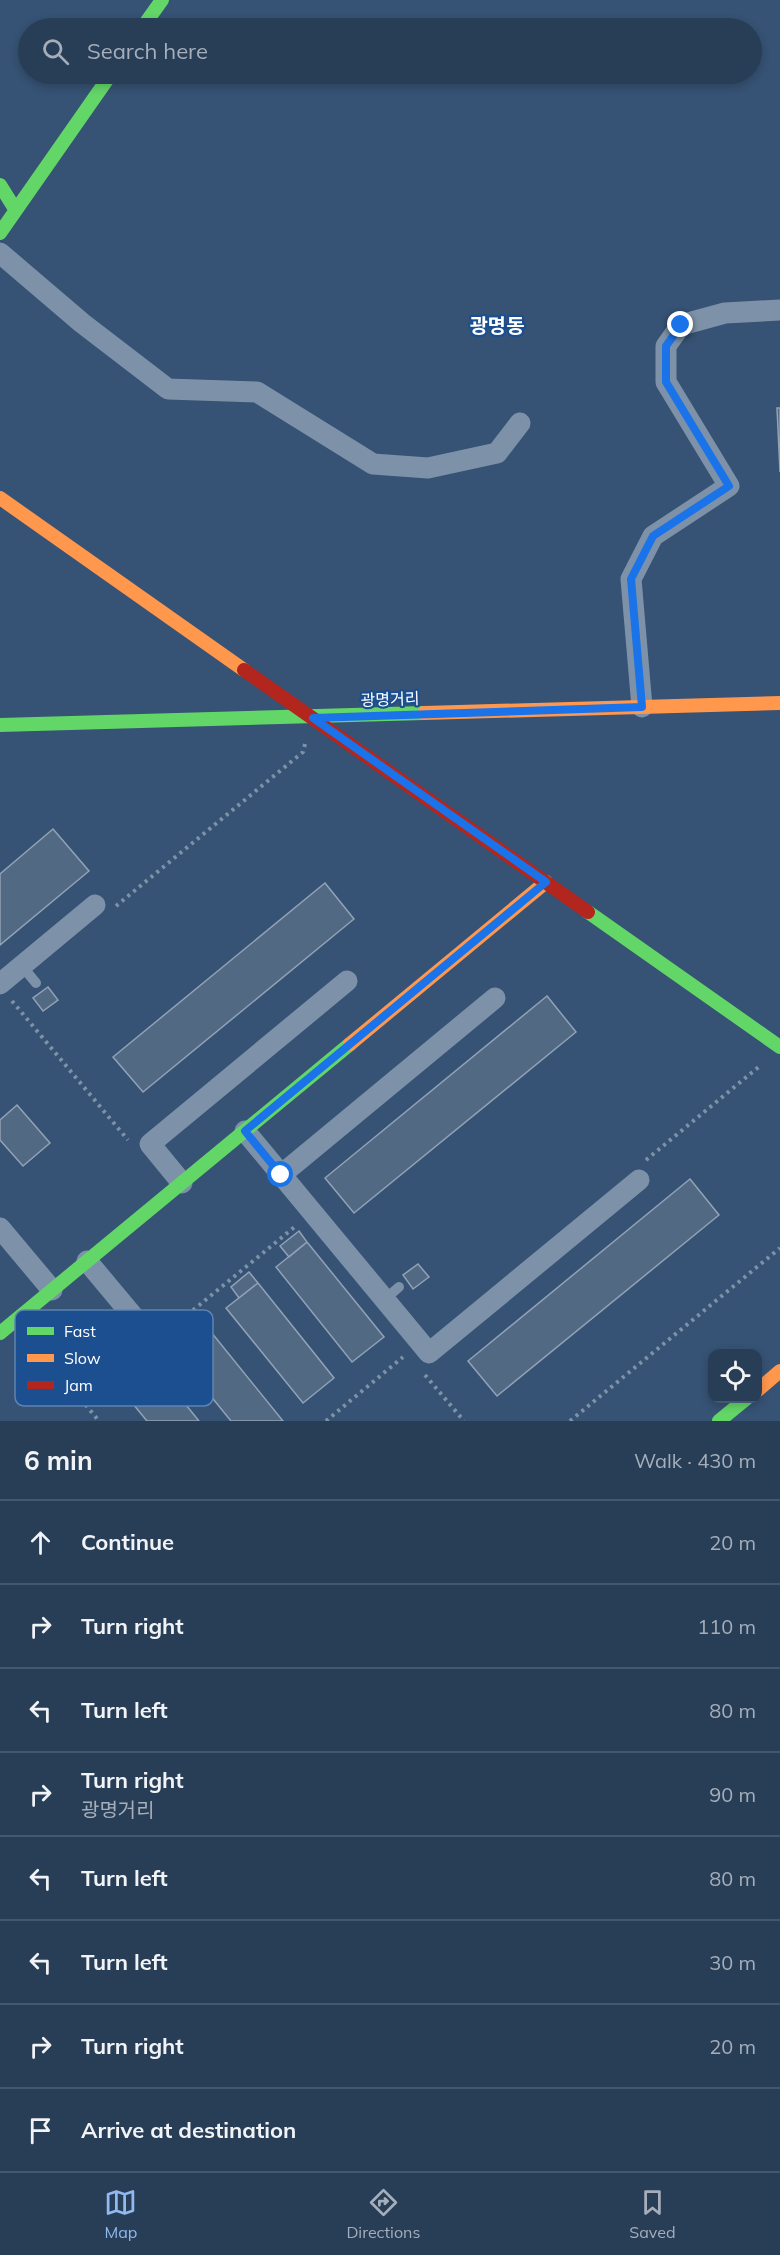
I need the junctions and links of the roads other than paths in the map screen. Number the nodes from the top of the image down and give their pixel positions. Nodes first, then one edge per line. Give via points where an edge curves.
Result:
1 (162, 0) edge
2 (149, 18) edge
3 (104, 84) edge
4 (0, 184) edge
5 (15, 209) junction
6 (0, 233) edge
7 (0, 253) edge
8 (780, 310) edge
9 (520, 423) dead end
10 (0, 498) edge
11 (780, 703) edge
12 (642, 707) junction
13 (313, 718) junction
14 (0, 725) edge
15 (546, 882) junction
16 (95, 905) road end
17 (22, 966) junction
18 (347, 981) dead end
19 (36, 983) dead end
20 (4, 990) edge
21 (495, 998) dead end
22 (780, 1047) edge
23 (245, 1131) junction
24 (281, 1175) junction
25 (639, 1180) road end
26 (182, 1183) junction
27 (0, 1228) edge
28 (87, 1261) junction
29 (52, 1290) junction
30 (27, 1310) edge
31 (128, 1310) edge
32 (15, 1320) edge
33 (0, 1333) edge
34 (780, 1371) edge
35 (762, 1387) edge
36 (741, 1403) edge
37 (719, 1421) edge

1 - 2 street
3 - 5 street
4 - 5 street
5 - 6 street
7 - 9 street via 168,389 257,392 374,464 428,468 497,453
8 - 12 street via 725,313 681,325 666,346 666,382 729,486 653,536 631,579
10 - 13 street
11 - 12 street, 광명거리
12 - 13 street, 광명거리
13 - 14 street, 광명거리
13 - 15 street
15 - 22 street
15 - 23 street
16 - 17 street
17 - 19 lane
17 - 20 street
18 - 26 street via 150,1144
21 - 24 street
23 - 24 street
23 - 26 street
24 - 25 street via 312,1213 392,1293 429,1353
26 - 28 street
27 - 29 street
28 - 29 street
28 - 31 street
29 - 30 street
32 - 33 street
34 - 35 street
36 - 37 street

